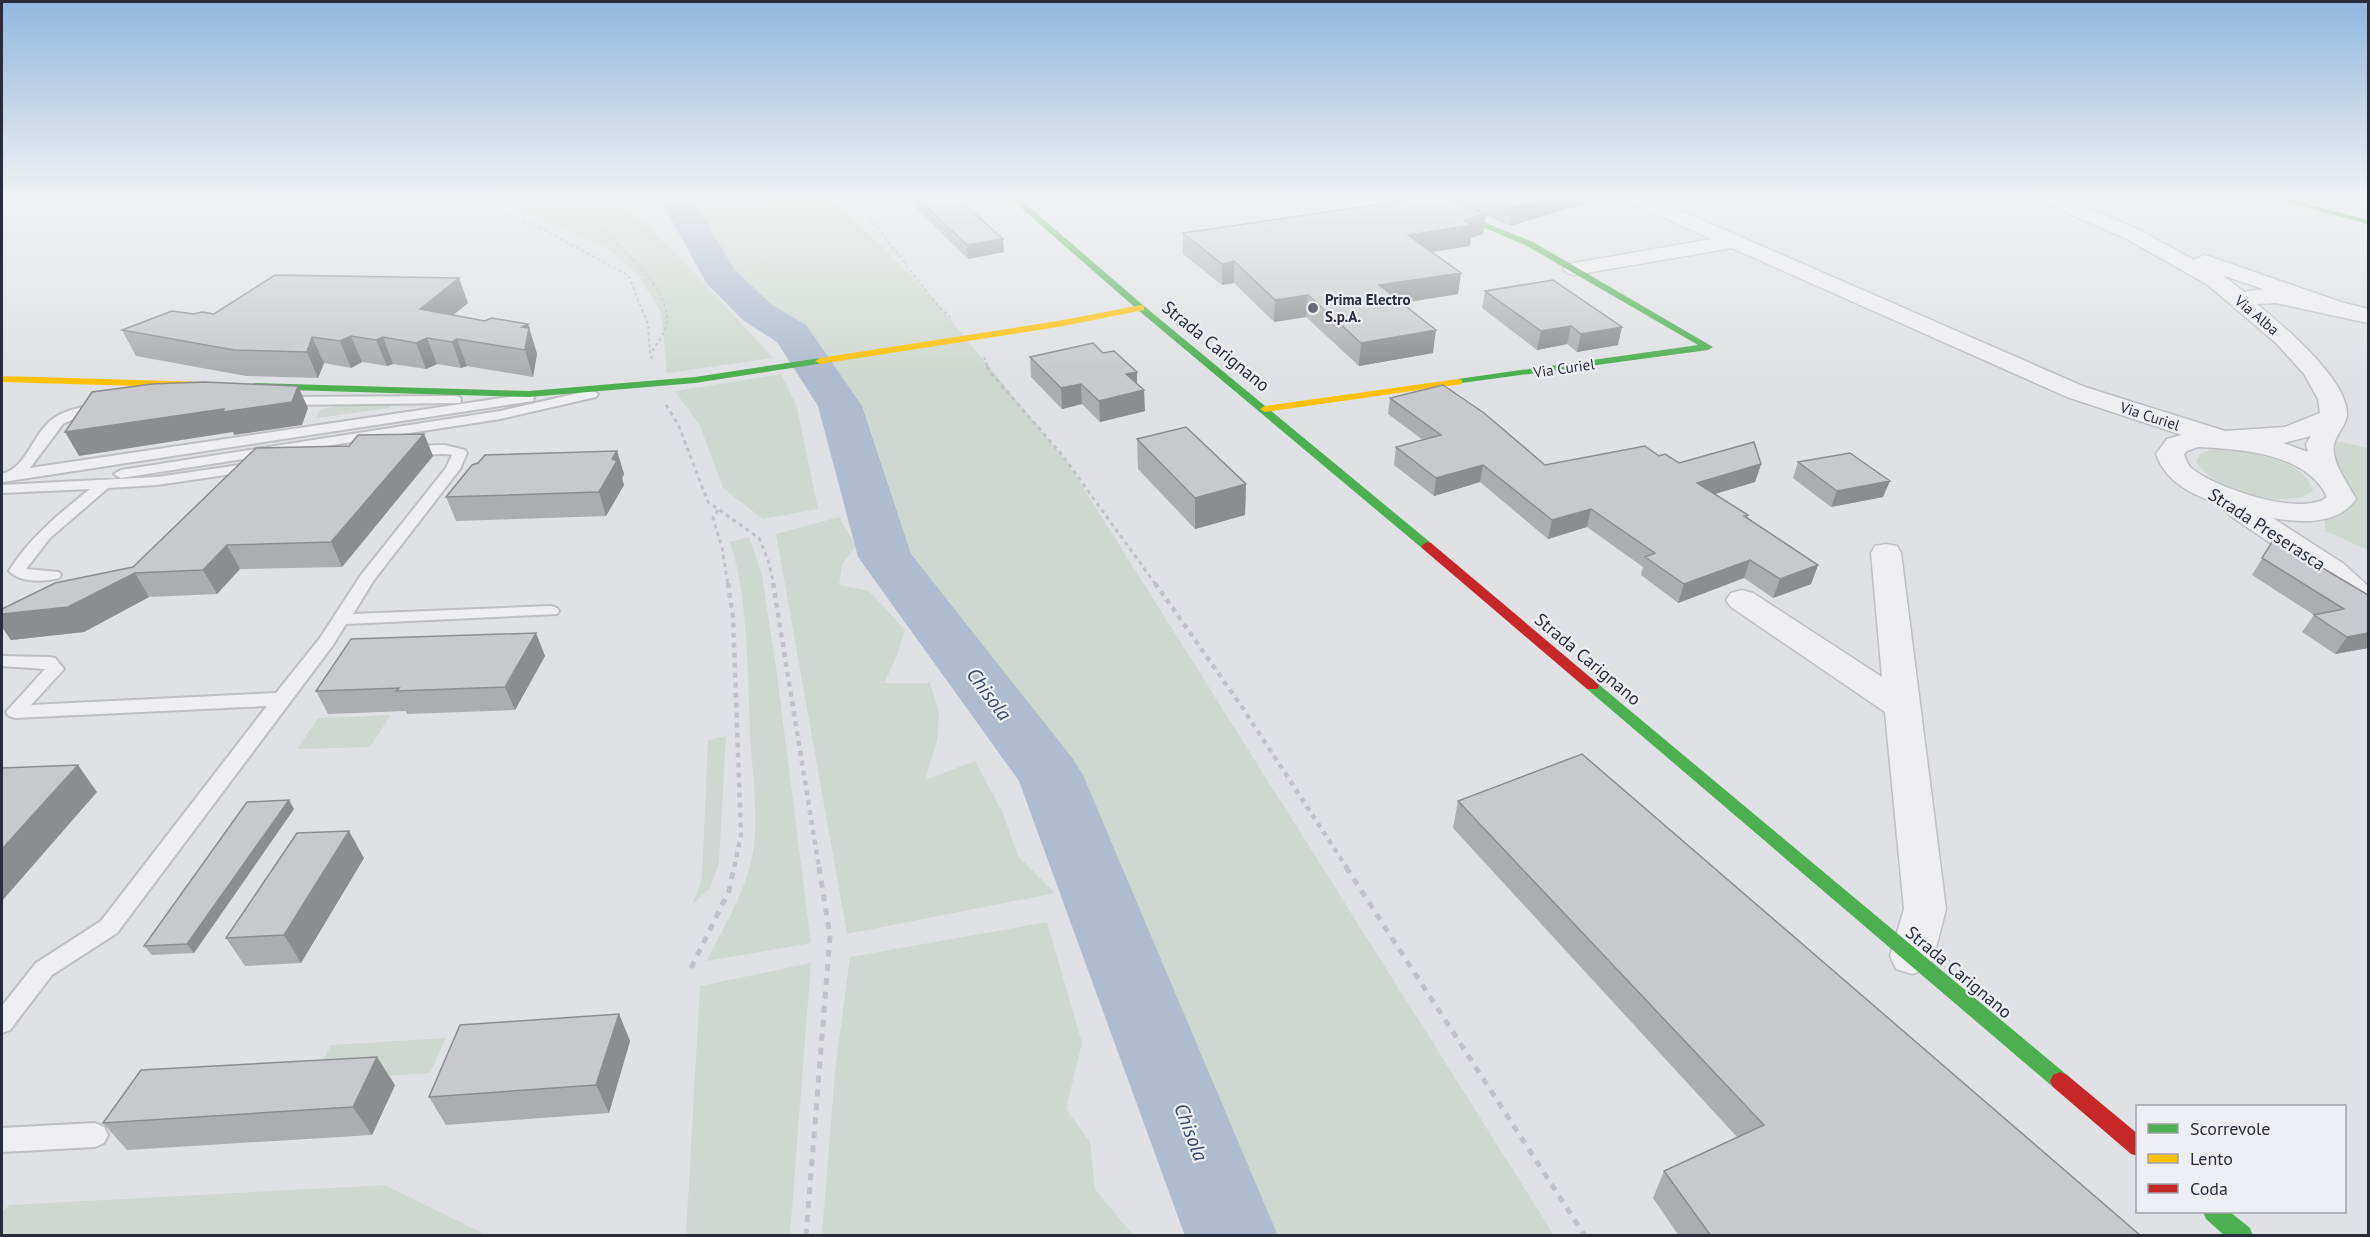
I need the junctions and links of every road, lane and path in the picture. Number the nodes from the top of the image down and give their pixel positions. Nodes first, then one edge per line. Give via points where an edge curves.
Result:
1 (594, 257) edge
2 (626, 257) edge
3 (900, 257) edge
4 (1082, 257) edge
5 (1552, 257) edge
6 (1646, 257) edge
7 (1767, 257) edge
8 (2174, 257) edge
9 (2195, 257) edge
10 (1574, 269) junction
11 (2216, 280) junction
12 (2262, 281) junction
13 (2244, 304) junction
14 (2333, 307) junction
15 (1141, 308) junction
16 (2368, 316) edge
17 (954, 319) dead end
18 (975, 337) junction
19 (650, 353) junction
20 (2, 379) edge
21 (214, 385) edge
22 (652, 385) junction
23 (237, 386) edge
24 (606, 389) junction
25 (574, 392) junction
26 (2076, 392) junction
27 (273, 401) edge
28 (480, 405) junction
29 (112, 406) edge
30 (1265, 410) junction
31 (2334, 417) junction
32 (362, 430) junction
33 (2223, 439) junction
34 (395, 450) edge
35 (372, 451) edge
36 (2170, 454) junction
37 (2325, 473) junction
38 (18, 474) junction
39 (2, 478) edge
40 (104, 484) junction
41 (2201, 487) junction
42 (30, 488) junction
43 (2, 489) edge
44 (2331, 508) junction
45 (718, 510) junction
46 (1886, 553) dead end
47 (2333, 571) junction
48 (53, 575) dead end
49 (1742, 600) dead end
50 (2368, 602) edge
51 (550, 611) dead end
52 (340, 619) junction
53 (2, 661) edge
54 (281, 699) junction
55 (1904, 708) junction
56 (8, 715) edge
57 (1912, 956) junction
58 (691, 968) dead end
59 (2, 1023) edge
60 (95, 1135) dead end
61 (2, 1140) edge
62 (2136, 1145) edge
63 (2215, 1213) edge
64 (806, 1236) edge
65 (1585, 1236) edge
66 (2242, 1236) edge

1 - 19 path via 628,275 648,324
2 - 19 path via 666,304 668,321
3 - 17 path via 939,307
4 - 15 street, Strada Carignano
5 - 10 street, Via Curiel
6 - 10 street
7 - 26 street, Via Curiel
8 - 11 street, Via Alba
9 - 12 street
10 - 30 street, Via Curiel via 1708,347
11 - 12 street via 2226,276
11 - 13 street, Via Alba
12 - 14 street
13 - 14 street via 2253,296 2276,296
13 - 31 street, Via Alba via 2284,338 2314,371 2331,399
14 - 16 street
15 - 18 street
15 - 30 street, Strada Carignano
18 - 22 street
18 - 65 path via 990,372 1063,456 1242,707
19 - 22 path via 656,367
20 - 21 street
22 - 24 street
22 - 45 path via 678,424 702,491
23 - 25 street
24 - 25 street
24 - 32 lane via 500,415
25 - 28 lane
26 - 33 street, Via Curiel
26 - 36 street, Via Curiel
27 - 28 lane via 457,400
28 - 32 lane
29 - 38 lane via 76,412 58,421
30 - 57 street, Strada Carignano
31 - 33 street via 2289,435
31 - 37 street via 2320,444
32 - 38 lane
32 - 42 lane
33 - 36 street via 2196,439 2177,445
33 - 37 street via 2278,451
34 - 52 lane via 444,449 460,453 453,469 367,578
35 - 40 lane via 157,482
36 - 41 street via 2177,470
37 - 44 street, Strada Preserasca via 2339,487 2342,499
38 - 39 lane
40 - 42 lane
40 - 48 lane via 41,540 17,571 26,576
41 - 44 street via 2227,498 2286,511
41 - 47 street, Strada Preserasca
42 - 43 lane
44 - 47 street, Strada Preserasca via 2323,538
45 - 58 path via 713,518 722,547 733,617 741,834 729,891
45 - 64 path via 759,538 768,560 830,936
46 - 55 street
47 - 50 street, Strada Preserasca
49 - 55 street
51 - 52 lane
52 - 54 lane
53 - 56 lane via 49,662 55,669
54 - 56 lane
54 - 59 lane via 109,927 44,969
55 - 57 street via 1925,909
57 - 62 street, Strada Carignano
60 - 61 lane
63 - 66 street

